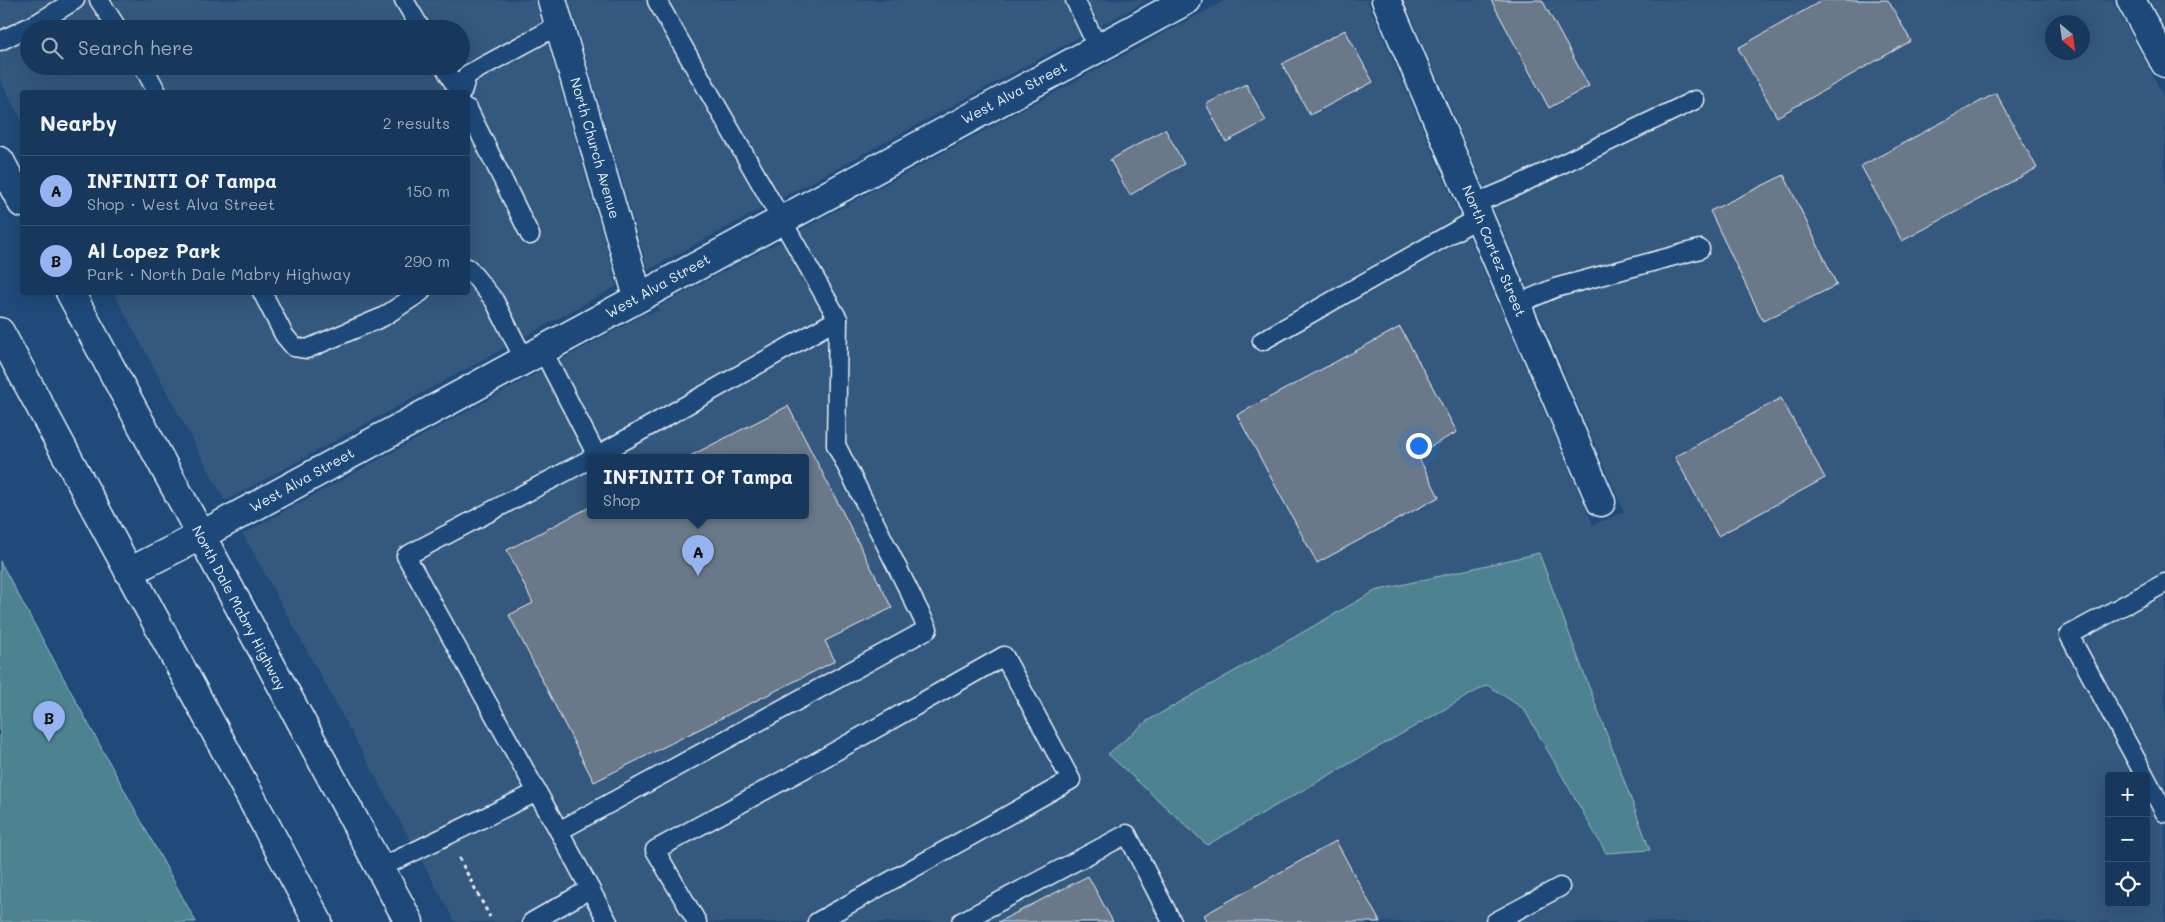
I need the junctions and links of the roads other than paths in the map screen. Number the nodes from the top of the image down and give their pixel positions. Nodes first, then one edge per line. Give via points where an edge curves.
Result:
1 (74, 0) edge
2 (99, 0) edge
3 (404, 0) edge
4 (1075, 0) edge
5 (1187, 0) edge
6 (1386, 0) edge
7 (2131, 0) edge
8 (657, 1) dead end
9 (556, 12) edge
10 (42, 20) edge
11 (112, 20) edge
12 (416, 20) edge
13 (20, 31) edge
14 (0, 41) edge
15 (1098, 48) junction
16 (2165, 63) edge
17 (470, 73) edge
18 (148, 75) edge
19 (450, 75) edge
20 (467, 75) edge
21 (155, 87) edge
22 (459, 90) edge
23 (461, 90) edge
24 (1696, 100) dead end
25 (470, 113) edge
26 (0, 161) edge
27 (20, 200) edge
28 (1477, 210) junction
29 (782, 218) junction
30 (530, 234) dead end
31 (1700, 249) dead end
32 (470, 270) edge
33 (72, 295) edge
34 (264, 295) edge
35 (416, 295) edge
36 (638, 297) junction
37 (1517, 304) junction
38 (838, 319) junction
39 (0, 332) edge
40 (1262, 341) dead end
41 (533, 354) junction
42 (592, 454) edge
43 (601, 454) edge
44 (587, 462) edge
45 (1601, 502) dead end
46 (200, 536) junction
47 (129, 572) junction
48 (2165, 583) edge
49 (2143, 772) edge
50 (2150, 785) edge
51 (537, 792) junction
52 (2165, 813) edge
53 (559, 831) junction
54 (380, 868) junction
55 (1560, 888) dead end
56 (590, 889) junction
57 (318, 922) edge
58 (409, 922) edge
59 (532, 922) edge
60 (608, 922) edge
61 (697, 922) edge
62 (817, 922) edge
63 (961, 922) edge
64 (1172, 922) edge
65 (1495, 922) edge

1 - 10 lane
2 - 11 lane
3 - 12 lane
4 - 15 lane
5 - 15 street, West Alva Street
6 - 28 street, North Cortez Street
7 - 16 street
8 - 29 lane
9 - 17 lane
9 - 36 street, North Church Avenue
13 - 14 lane
15 - 29 street, West Alva Street
18 - 21 lane
19 - 22 lane
20 - 23 lane
24 - 28 lane via 1512,188
25 - 30 lane
26 - 27 street
28 - 37 street, North Cortez Street
28 - 40 lane
29 - 36 street, West Alva Street
29 - 38 lane
31 - 37 lane via 1555,288
32 - 41 lane
33 - 46 street, North Dale Mabry Highway
34 - 35 lane via 284,335 294,347 306,349 383,316
36 - 41 street, West Alva Street
37 - 45 street, North Cortez Street
38 - 43 lane
38 - 53 lane via 836,445 928,629
39 - 47 street
41 - 42 lane
41 - 46 street, West Alva Street
44 - 51 lane via 406,556
46 - 47 street, West Alva Street
46 - 54 street, North Dale Mabry Highway
47 - 57 street
48 - 49 lane via 2069,635
50 - 52 lane
51 - 53 lane
51 - 54 lane
53 - 56 lane
54 - 58 street, North Dale Mabry Highway
55 - 65 lane
56 - 59 lane
56 - 60 lane
61 - 62 lane via 655,850 1004,656 1071,780
63 - 64 lane via 1127,834

